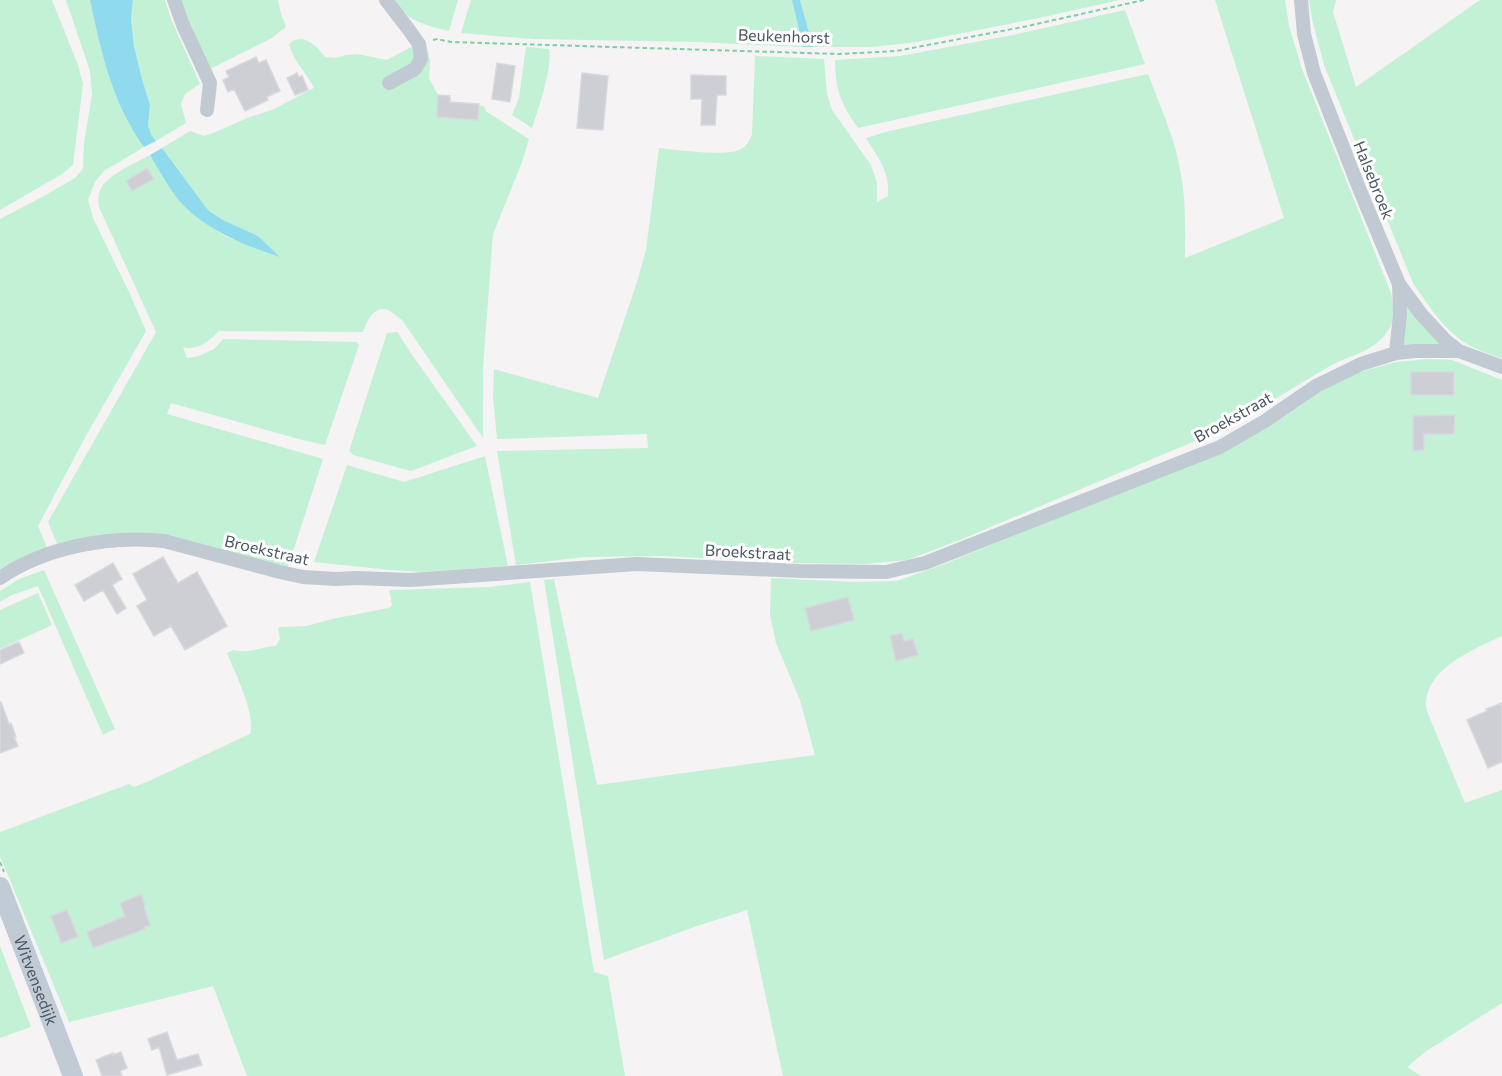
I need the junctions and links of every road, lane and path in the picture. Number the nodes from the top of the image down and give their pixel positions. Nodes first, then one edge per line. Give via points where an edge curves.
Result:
1 (174, 0) edge
2 (386, 0) edge
3 (1144, 0) edge
4 (1301, 0) edge
5 (419, 44) junction
6 (389, 83) dead end
7 (207, 110) dead end
8 (1399, 284) junction
9 (1459, 351) junction
10 (1396, 353) junction
11 (1502, 367) edge
12 (0, 578) edge
13 (0, 886) edge
14 (73, 1076) edge

1 - 7 street via 210,83
2 - 5 street
3 - 5 path, Beukenhorst via 896,51 839,54 437,39
4 - 8 street, Halsebroek via 1314,73
5 - 6 street via 422,59 415,69
8 - 9 street, Halsebroek via 1421,314
8 - 10 street
9 - 10 street, Broekstraat
9 - 11 street
10 - 12 street, Broekstraat via 1361,364 1316,386 1220,447 925,563 886,572 637,564 410,580 336,579 303,577 144,539 61,549
13 - 14 street, Witvensedijk

